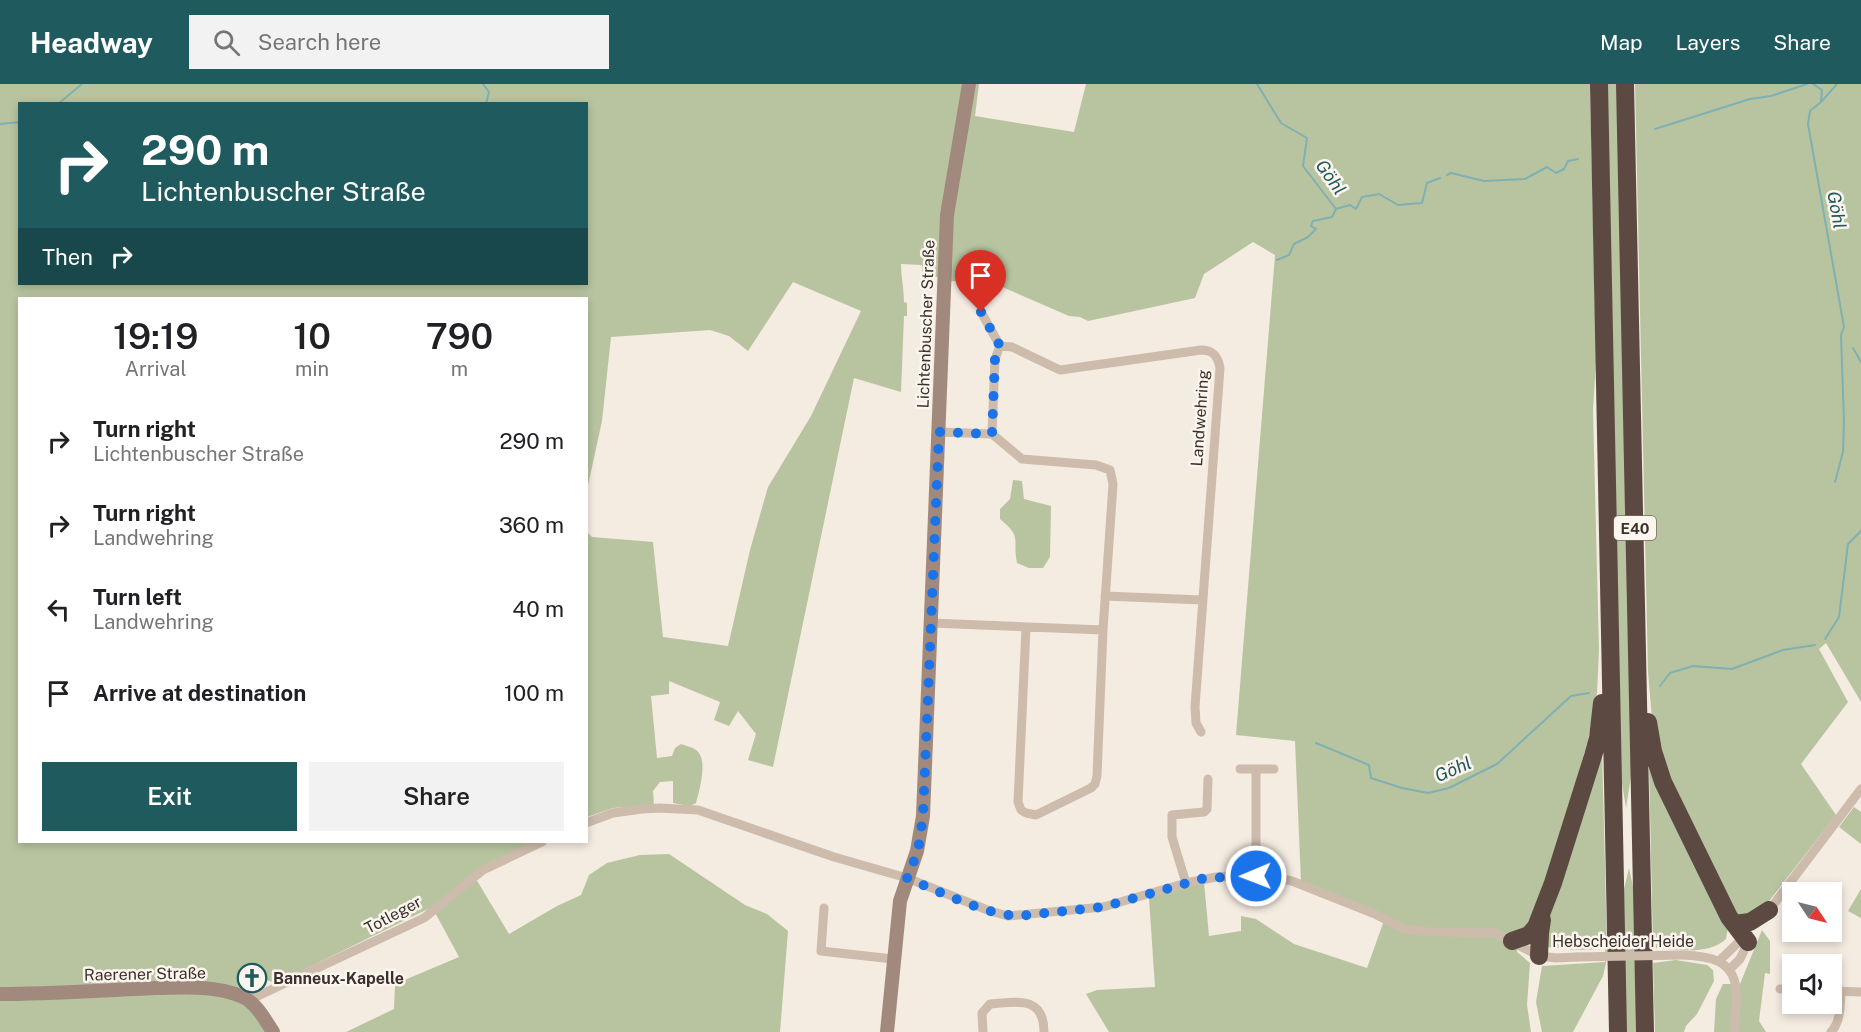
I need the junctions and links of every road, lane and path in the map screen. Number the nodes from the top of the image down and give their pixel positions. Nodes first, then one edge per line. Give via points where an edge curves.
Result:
1 (969, 84) edge
2 (1599, 84) edge
3 (1625, 84) edge
4 (981, 312) dead end
5 (1000, 346) junction
6 (939, 432) junction
7 (992, 434) junction
8 (1105, 596) junction
9 (1202, 600) junction
10 (931, 623) junction
11 (1026, 628) junction
12 (1103, 630) junction
13 (1611, 658) junction
14 (1638, 689) junction
15 (1201, 732) dead end
16 (1256, 769) junction
17 (1274, 769) dead end
18 (1240, 770) dead end
19 (1209, 779) dead end
20 (1861, 789) edge
21 (588, 822) edge
22 (540, 843) edge
23 (1256, 876) junction
24 (907, 878) junction
25 (1186, 883) junction
26 (1545, 907) junction
27 (824, 908) dead end
28 (1769, 910) joint
29 (1745, 933) junction
30 (1512, 941) junction
31 (1616, 941) junction
32 (1539, 956) junction
33 (893, 959) junction
34 (1719, 961) junction
35 (1729, 970) junction
36 (1842, 991) edge
37 (1861, 992) edge
38 (0, 994) edge
39 (1604, 994) dead end
40 (249, 1000) junction
41 (1838, 1014) edge
42 (273, 1032) edge
43 (886, 1032) edge
44 (983, 1032) edge
45 (1044, 1032) edge
46 (1618, 1032) edge
47 (1645, 1032) edge
48 (1735, 1032) edge
49 (1831, 1032) edge

1 - 6 street, Lichtenbuscher Straße via 947,215
2 - 13 highway, E40
3 - 14 highway, E40
4 - 5 street
5 - 7 street via 995,359
5 - 9 street, Landwehring via 1012,347 1060,370 1201,350 1214,353 1220,368
6 - 7 street
6 - 10 street, Lichtenbuscher Straße
7 - 8 street via 1022,459 1096,465 1110,470 1113,484
8 - 9 street
8 - 12 street
9 - 15 street, Landwehring via 1195,707
10 - 11 street
10 - 24 street, Lichtenbuscher Straße via 923,816 918,851
11 - 12 street
11 - 12 street via 1018,802 1021,810 1036,815 1095,783
13 - 26 highway via 1603,683 1595,747
13 - 31 highway, E40
14 - 29 highway via 1663,782 1729,917
14 - 47 highway, E40
16 - 17 street
16 - 18 street
16 - 23 street
19 - 25 street via 1208,809 1172,815 1172,837
20 - 28 street
21 - 24 street via 613,813 642,809 698,810
22 - 40 street, Totleger via 483,870 424,918
23 - 25 street, Hebscheider Heide
23 - 30 street, Hebscheider Heide via 1292,881 1404,929 1491,932
24 - 25 street, Hebscheider Heide via 1008,916 1103,907
24 - 33 street, Lichtenbuscher Straße
26 - 30 highway via 1533,932
26 - 32 highway
27 - 33 street via 821,951
28 - 29 highway via 1750,922
29 - 34 street
29 - 35 street via 1740,959
30 - 32 street, Hebscheider Heide
31 - 39 highway
31 - 46 highway, E40
32 - 34 street, Hebscheider Heide, bridge via 1683,955
33 - 43 street, Lichtenbuscher Straße
34 - 35 street
35 - 48 street via 1737,990
36 - 37 street
38 - 40 street, Raerener Straße via 200,988 229,992
40 - 42 street
41 - 49 street
44 - 45 street via 982,1012 990,1004 1025,1002 1035,1007 1044,1021

